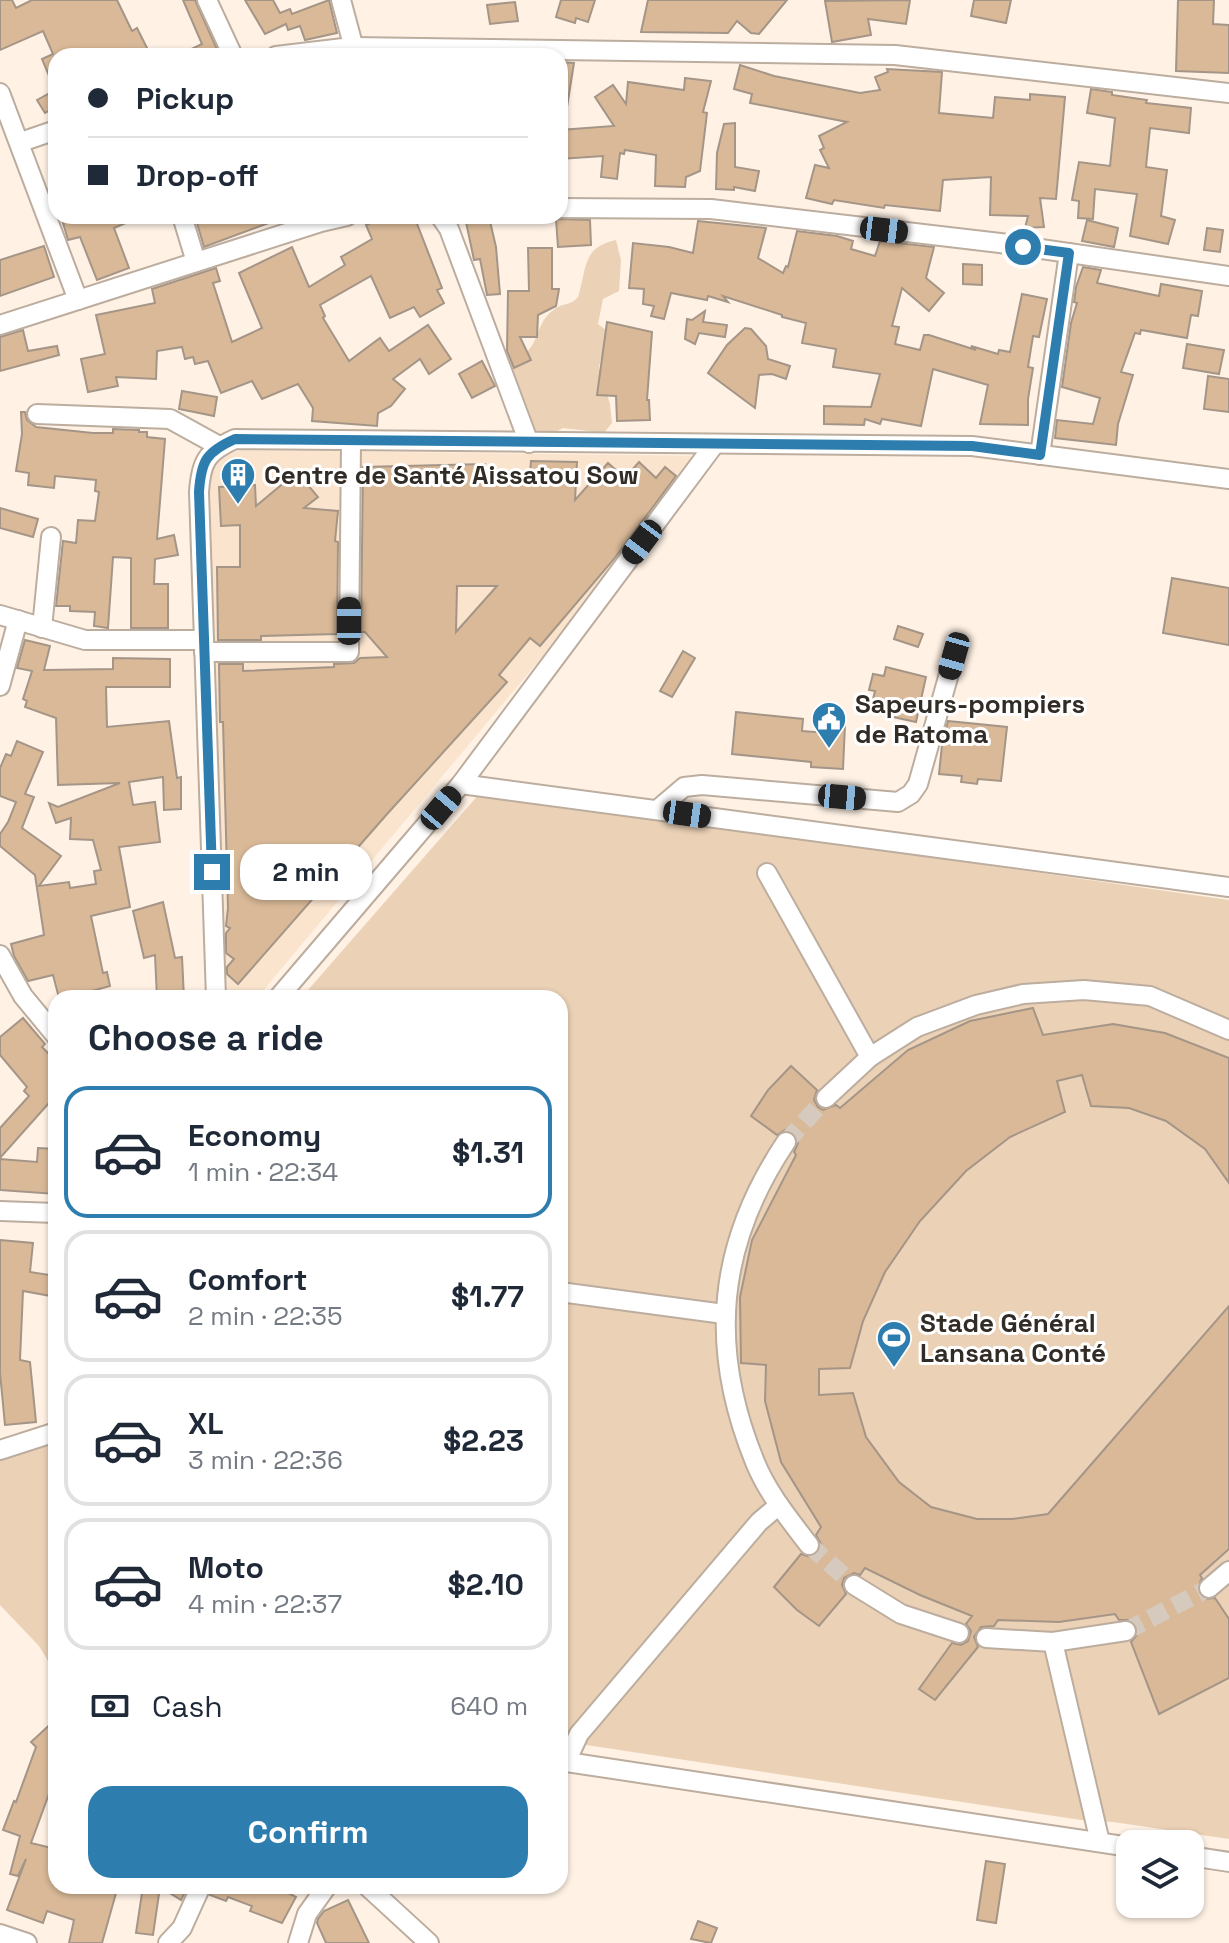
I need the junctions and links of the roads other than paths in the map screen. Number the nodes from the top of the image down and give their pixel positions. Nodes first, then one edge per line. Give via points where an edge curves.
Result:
1 (207, 0) edge
2 (341, 0) edge
3 (229, 48) edge
4 (353, 48) edge
5 (568, 53) edge
6 (0, 93) edge
7 (1229, 93) edge
8 (48, 133) edge
9 (21, 142) junction
10 (568, 208) edge
11 (48, 217) edge
12 (51, 224) edge
13 (184, 224) edge
14 (315, 224) edge
15 (446, 224) edge
16 (1069, 253) junction
17 (196, 262) junction
18 (1229, 276) edge
19 (78, 300) junction
20 (0, 325) edge
21 (37, 414) dead end
22 (351, 441) junction
23 (529, 443) junction
24 (714, 445) junction
25 (219, 446) junction
26 (1040, 455) junction
27 (1229, 479) edge
28 (51, 537) dead end
29 (9, 618) edge
30 (42, 628) junction
31 (204, 646) junction
32 (954, 656) dead end
33 (0, 686) edge
34 (461, 784) junction
35 (657, 810) junction
36 (767, 873) dead end
37 (1229, 887) edge
38 (0, 955) edge
39 (216, 990) edge
40 (285, 990) edge
41 (48, 1026) edge
42 (1229, 1030) edge
43 (870, 1057) junction
44 (826, 1098) tunnel mouth
45 (786, 1142) tunnel mouth
46 (0, 1211) edge
47 (48, 1213) edge
48 (568, 1293) edge
49 (724, 1314) junction
50 (48, 1435) edge
51 (0, 1450) edge
52 (779, 1505) junction
53 (809, 1545) tunnel mouth
54 (1229, 1571) edge
55 (854, 1585) tunnel mouth
56 (1209, 1588) tunnel mouth
57 (1126, 1631) tunnel mouth
58 (959, 1633) dead end
59 (986, 1638) dead end
60 (1053, 1642) junction
61 (568, 1753) edge
62 (568, 1763) edge
63 (1100, 1842) junction
64 (1116, 1845) edge
65 (1204, 1858) edge
66 (1229, 1862) edge
67 (197, 1894) edge
68 (321, 1894) edge
69 (376, 1894) edge
70 (0, 1934) edge
71 (27, 1943) edge
72 (168, 1943) edge
73 (298, 1943) edge
74 (429, 1943) edge

1 - 3 street
2 - 4 street
5 - 7 street via 895,55
6 - 9 street
8 - 9 street
9 - 11 street
10 - 16 street via 711,209
12 - 19 street
13 - 17 street
14 - 17 street
15 - 23 street
16 - 18 street
16 - 26 street
17 - 19 street
19 - 20 street
21 - 25 street via 170,419
22 - 23 street
22 - 25 street via 235,439
22 - 31 street via 349,652
23 - 24 street
24 - 26 street via 972,446
24 - 34 street
25 - 31 street via 201,468 199,492
26 - 27 street
28 - 30 street
29 - 30 street
29 - 33 street
30 - 31 street via 85,640
31 - 39 street
32 - 35 street via 918,784 898,802 702,785 684,787
34 - 35 street
34 - 40 street
35 - 37 street
36 - 43 street
38 - 41 street
42 - 43 street via 1150,996 1084,990 1023,994 917,1027
43 - 44 street
45 - 49 street via 764,1176 734,1248
46 - 47 street
48 - 49 street
49 - 52 street via 733,1396 756,1464
50 - 51 street
52 - 53 street
52 - 61 street via 759,1522
54 - 56 street
55 - 58 street via 901,1614
57 - 60 street
59 - 60 street
60 - 63 street
62 - 63 street
63 - 64 street
65 - 66 street
67 - 72 street via 182,1928
68 - 73 street via 307,1914
69 - 74 street
70 - 71 street

